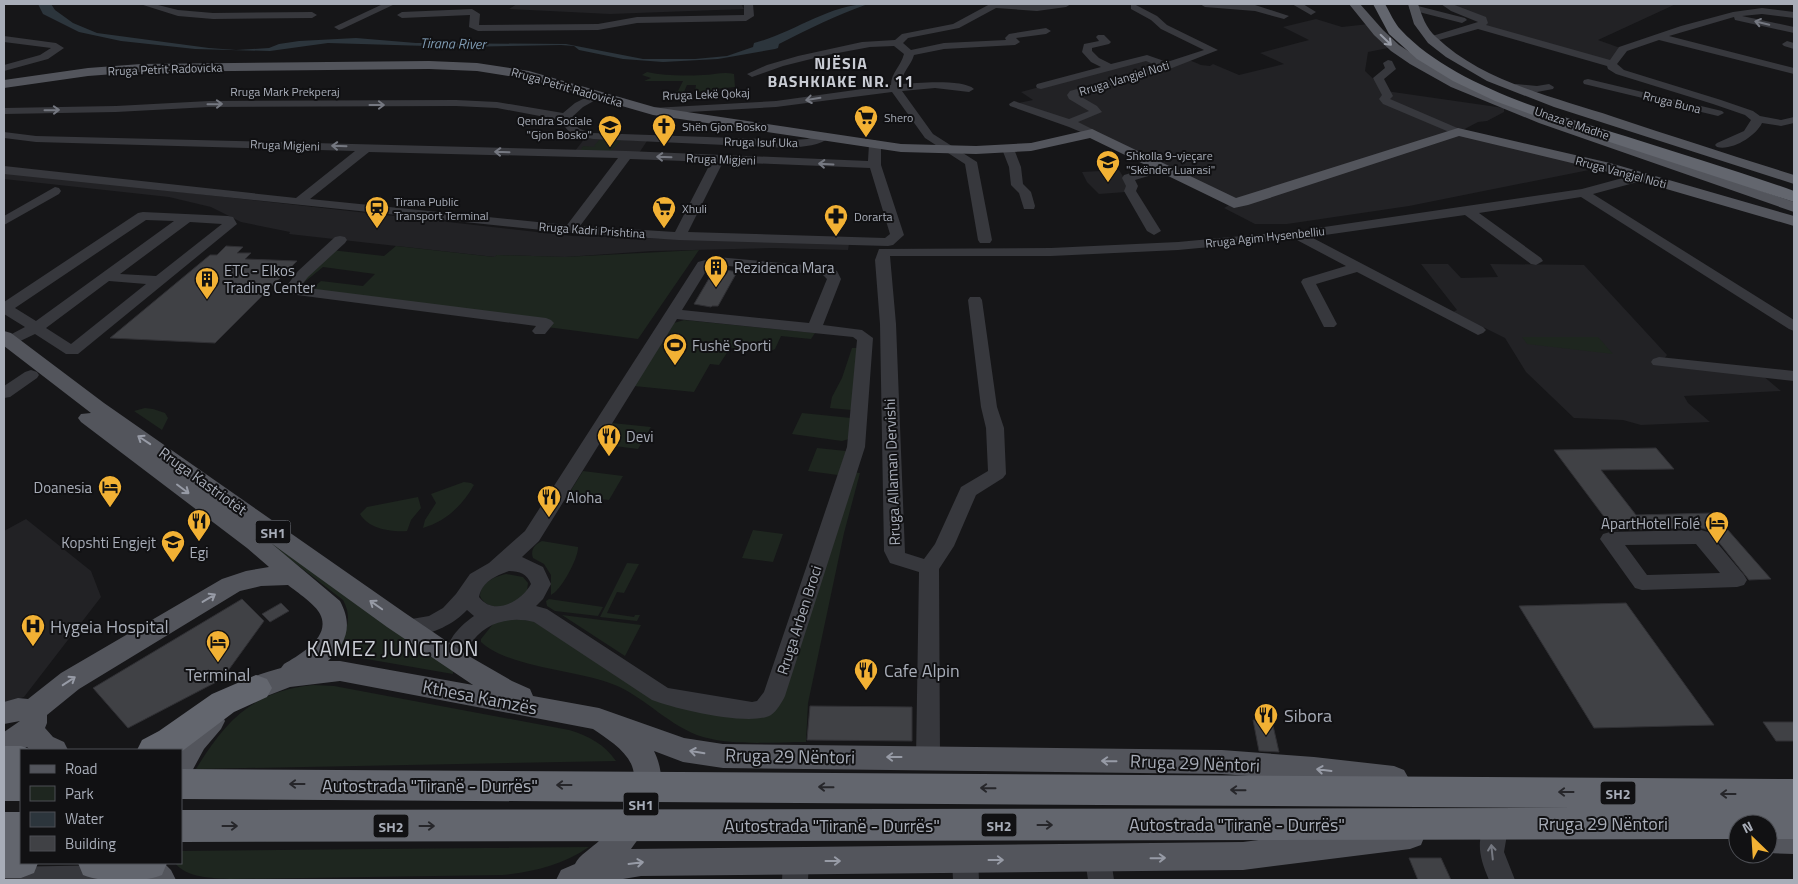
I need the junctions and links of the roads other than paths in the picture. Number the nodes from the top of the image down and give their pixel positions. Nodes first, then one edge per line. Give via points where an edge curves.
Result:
1 (145, 4) edge
2 (390, 4) edge
3 (411, 4) edge
4 (748, 4) edge
5 (1066, 4) edge
6 (1138, 4) edge
7 (1205, 4) edge
8 (1298, 4) edge
9 (1354, 4) edge
10 (1379, 4) edge
11 (1392, 4) edge
12 (1446, 4) edge
13 (162, 6) edge
14 (256, 6) dead end
15 (1413, 6) edge
16 (1748, 8) edge
17 (1311, 12) dead end
18 (247, 15) junction
19 (312, 15) dead end
20 (1794, 15) edge
21 (1284, 16) dead end
22 (1730, 16) junction
23 (1479, 26) junction
24 (339, 27) dead end
25 (1794, 30) edge
26 (1046, 31) dead end
27 (1659, 36) junction
28 (1101, 37) dead end
29 (4, 39) edge
30 (1432, 39) junction
31 (897, 43) junction
32 (909, 53) junction
33 (1388, 63) dead end
34 (1612, 64) junction
35 (1168, 66) junction
36 (4, 68) edge
37 (1110, 68) junction
38 (1794, 71) edge
39 (752, 74) dead end
40 (1588, 82) dead end
41 (4, 84) edge
42 (1041, 86) dead end
43 (896, 88) junction
44 (969, 89) dead end
45 (597, 96) junction
46 (1014, 104) dead end
47 (4, 111) edge
48 (652, 111) junction
49 (566, 117) junction
50 (1794, 120) edge
51 (1757, 121) junction
52 (1073, 122) junction
53 (1458, 132) junction
54 (1092, 133) junction
55 (582, 134) junction
56 (4, 135) edge
57 (824, 137) junction
58 (875, 144) junction
59 (366, 148) junction
60 (1008, 149) junction
61 (954, 150) junction
62 (1721, 151) junction
63 (566, 153) junction
64 (627, 155) junction
65 (719, 158) junction
66 (875, 165) junction
67 (1678, 167) junction
68 (1161, 168) junction
69 (4, 170) edge
70 (1641, 177) junction
71 (1794, 182) edge
72 (55, 190) dead end
73 (1794, 190) edge
74 (1583, 193) junction
75 (1794, 197) edge
76 (298, 202) junction
77 (1794, 203) edge
78 (1029, 206) dead end
79 (1794, 207) edge
80 (1469, 212) junction
81 (187, 218) junction
82 (7, 219) edge
83 (1788, 219) edge
84 (571, 229) junction
85 (1154, 231) dead end
86 (1297, 234) junction
87 (678, 236) junction
88 (340, 240) dead end
89 (985, 240) dead end
90 (886, 247) junction
91 (1536, 261) dead end
92 (1358, 267) junction
93 (107, 277) junction
94 (160, 281) junction
95 (975, 300) dead end
96 (4, 309) edge
97 (1794, 312) edge
98 (672, 314) junction
99 (1778, 315) junction
100 (1329, 324) dead end
101 (1794, 326) edge
102 (36, 328) junction
103 (814, 329) junction
104 (1478, 330) dead end
105 (540, 331) dead end
106 (6, 344) edge
107 (1659, 362) dead end
108 (31, 375) junction
109 (1794, 376) edge
110 (4, 393) edge
111 (1700, 537) joint
112 (527, 541) junction
113 (497, 567) junction
114 (530, 567) junction
115 (929, 568) junction
116 (292, 576) junction
117 (470, 591) junction
118 (538, 591) junction
119 (517, 610) junction
120 (494, 614) junction
121 (540, 615) junction
122 (407, 627) junction
123 (458, 662) junction
124 (269, 683) junction
125 (553, 711) junction
126 (4, 714) edge
127 (599, 720) junction
128 (27, 734) edge
129 (4, 745) edge
130 (52, 749) edge
131 (156, 749) edge
132 (928, 758) junction
133 (4, 760) edge
134 (187, 777) edge
135 (4, 786) edge
136 (20, 786) edge
137 (1458, 791) junction
138 (1790, 801) edge
139 (1490, 823) junction
140 (1696, 824) junction
141 (182, 826) edge
142 (4, 828) edge
143 (20, 828) edge
144 (1728, 830) edge
145 (1778, 839) edge
146 (1794, 840) edge
147 (4, 861) edge
148 (20, 861) edge
149 (104, 864) edge
150 (152, 870) edge
151 (966, 870) edge
152 (1100, 870) edge
153 (796, 871) edge
154 (4, 879) edge
155 (570, 880) edge
156 (1502, 880) edge

1 - 13 street
2 - 24 street
3 - 4 street via 402,15 472,12 475,14 474,27 478,28 598,27 637,20 746,18 749,16
5 - 31 street via 1049,7 996,4 956,26 905,36
6 - 35 street, Rruga Vangjel Noti via 1134,7 1164,27 1213,50
7 - 21 street via 1256,8
8 - 17 street
9 -> 67 main road via 1393,47 1448,81 1521,112
10 - 75 highway, Unaza e Madhe via 1388,25 1405,43 1438,66 1482,89 1566,122
11 - 73 highway, Unaza e Madhe via 1400,22 1424,46 1501,90 1575,119
12 - 23 street via 1484,19
13 - 18 street via 178,12 204,15
14 - 18 street
15 - 23 street
15 - 30 main road via 1418,21
16 - 20 street
16 - 22 street
18 - 19 street
25 -> 22 street
22 - 27 street
23 - 30 street
23 - 34 street
26 - 32 street via 1012,36 1010,38 1015,42 944,46
27 - 34 street via 1623,49
27 - 38 street
28 - 37 street via 1106,42 1088,46 1087,52
29 - 36 street via 59,48 44,57
30 - 62 main road via 1474,69 1516,87 1547,92
31 - 32 street
31 - 39 street via 858,45 778,63
32 - 43 street via 908,62 896,77
33 - 53 street, Rruga Vangjel Noti via 1391,69 1378,78 1388,96 1384,99 1387,102
34 - 51 street via 1620,72 1749,113
35 - 37 street via 1147,58
35 - 52 street, Rruga Vangjel Noti via 1074,93 1073,97 1096,112
37 - 42 street
40 - 51 street, Rruga Buna
41 - 45 main road, Rruga Petrit Radovicka via 141,68 429,65 515,72
43 - 44 street, Rruga Lekë Qokaj via 945,85
43 -> 48 street, Rruga Lekë Qokaj via 776,104
43 - 61 street via 896,93 924,130
45 - 48 main road, Rruga Petrit Radovicka
45 - 49 street
46 - 52 street
47 -> 49 street, Rruga Mark Prekperaj via 209,104 456,103 497,105
48 - 57 main road, Rruga Petrit Radovicka
49 - 55 street via 570,128
50 - 51 street via 1785,123
51 - 62 street via 1747,135
52 - 54 street
53 - 68 main road via 1234,203
53 - 70 main road, Rruga Vangjel Noti
54 - 60 main road, Rruga Petrit Radovicka
54 - 68 main road
55 - 57 street, Rruga Isuf Uka via 782,144 810,142
55 - 63 street
59 -> 56 street, Rruga Migjeni
57 - 58 main road, Rruga Petrit Radovicka
58 - 61 main road, Rruga Petrit Radovicka
58 - 66 street
63 -> 59 street, Rruga Migjeni
59 - 76 street
60 - 61 main road, Rruga Petrit Radovicka
60 - 78 street via 1017,185 1025,192
61 - 89 street via 971,162
62 - 71 highway
63 - 64 street, Rruga Migjeni
65 -> 64 street, Rruga Migjeni
64 - 84 street
66 -> 65 street, Rruga Migjeni
65 - 87 street
66 - 90 street, Rruga Allaman Dervishi via 897,235
67 - 77 highway
67 - 79 main road
68 - 85 street via 1128,178 1132,186 1130,190
69 - 76 street, Rruga Kadri Prishtina
70 - 74 street, Rruga Agim Hysenbelliu
70 - 83 main road, Rruga Vangjel Noti
72 - 82 street
74 - 80 street, Rruga Agim Hysenbelliu
74 - 99 street
76 - 84 street, Rruga Kadri Prishtina
80 - 86 street, Rruga Agim Hysenbelliu
80 - 91 street
81 - 93 street
81 - 94 street via 228,220 230,224
81 - 96 street via 142,216
84 - 87 street, Rruga Kadri Prishtina
86 - 90 street, Rruga Agim Hysenbelliu via 1178,246 1051,252
86 - 92 street
87 - 90 street, Rruga Kadri Prishtina
88 - 105 street via 292,288 546,323
90 - 115 street, Rruga Allaman Dervishi via 882,260 888,324 894,551 897,558
92 - 100 street via 1308,282
92 - 104 street
93 - 94 street
93 - 102 street
94 - 102 street via 72,351
95 - 115 street via 989,407 995,428 997,474 968,491 944,546
96 - 102 street
97 - 99 street
98 - 103 street, Rruga Arben Broci
98 - 103 street via 701,267 707,263 717,261 826,271 834,279
98 - 112 street
99 - 101 street
102 - 106 street
103 - 121 street, Rruga Arben Broci via 857,333 865,338 856,447 774,696 764,708 752,711 660,694
106 - 108 main road, Rruga Kastriotët / SH1
122 -> 106 main road, Rruga Kastriotët / SH1
107 - 109 street
108 - 110 street
108 -> 116 main road, Rruga Kastriotët / SH1 via 255,542
111 - 111 street via 1737,580 1642,582 1610,539
112 - 113 street
112 - 114 street via 526,556
113 - 114 street via 521,564
113 - 117 street via 479,577
114 - 118 street via 540,577
115 - 132 street
116 - 124 main road, Rruga Kastriotët / SH1 via 331,608 336,622 333,635 316,657
128 -> 116 main road via 49,696 231,585 266,575
117 - 120 street via 472,604 485,613
117 - 122 street via 460,605 441,620 426,626
118 - 119 street, Rruga Arben Broci via 534,598
118 - 121 street
119 - 120 street, Rruga Arben Broci
119 - 121 street, Rruga Arben Broci
120 - 123 street, Rruga Arben Broci via 458,643
122 - 123 main road, Rruga Kastriotët / SH1
123 - 125 main road, Rruga Kastriotët / SH1 via 502,689
124 - 125 main road, Kthesa Kamzës / SH1 via 312,671 340,671
124 - 131 highway via 223,703
124 - 134 main road, Kthesa Kamzës / SH1 via 233,702 204,728
125 - 127 main road, Kthesa Kamzës / SH1
126 - 128 main road via 20,709
132 -> 127 main road, Rruga 29 Nëntori via 722,756 683,750
127 - 155 main road, Kthesa Kamzës / SH1 via 622,732 632,743 644,762 648,780 644,797 623,838 598,863
128 - 129 main road
128 - 130 main road
128 - 133 highway
137 -> 132 main road, Rruga 29 Nëntori via 1424,783 1258,764
137 -> 134 highway, Autostrada "Tiranë - Durrës" / SH2 via 613,785
135 - 136 highway
138 -> 137 highway, Rruga 29 Nëntori / SH2
138 - 140 highway, SH2
139 - 140 highway, Rruga 29 Nëntori / SH2
141 -> 139 highway, Autostrada "Tiranë - Durrës" / SH2
152 -> 139 main road, Rruga 29 Nëntori via 1382,840
156 -> 139 street via 1491,855
140 - 144 main road, Rruga 29 Nëntori
142 - 143 highway
145 - 146 main road
147 - 148 highway
149 - 150 highway
150 - 154 street via 111,877
151 -> 152 main road, Rruga 29 Nëntori
153 -> 151 main road, Rruga 29 Nëntori
155 -> 153 main road, Rruga 29 Nëntori via 641,862

